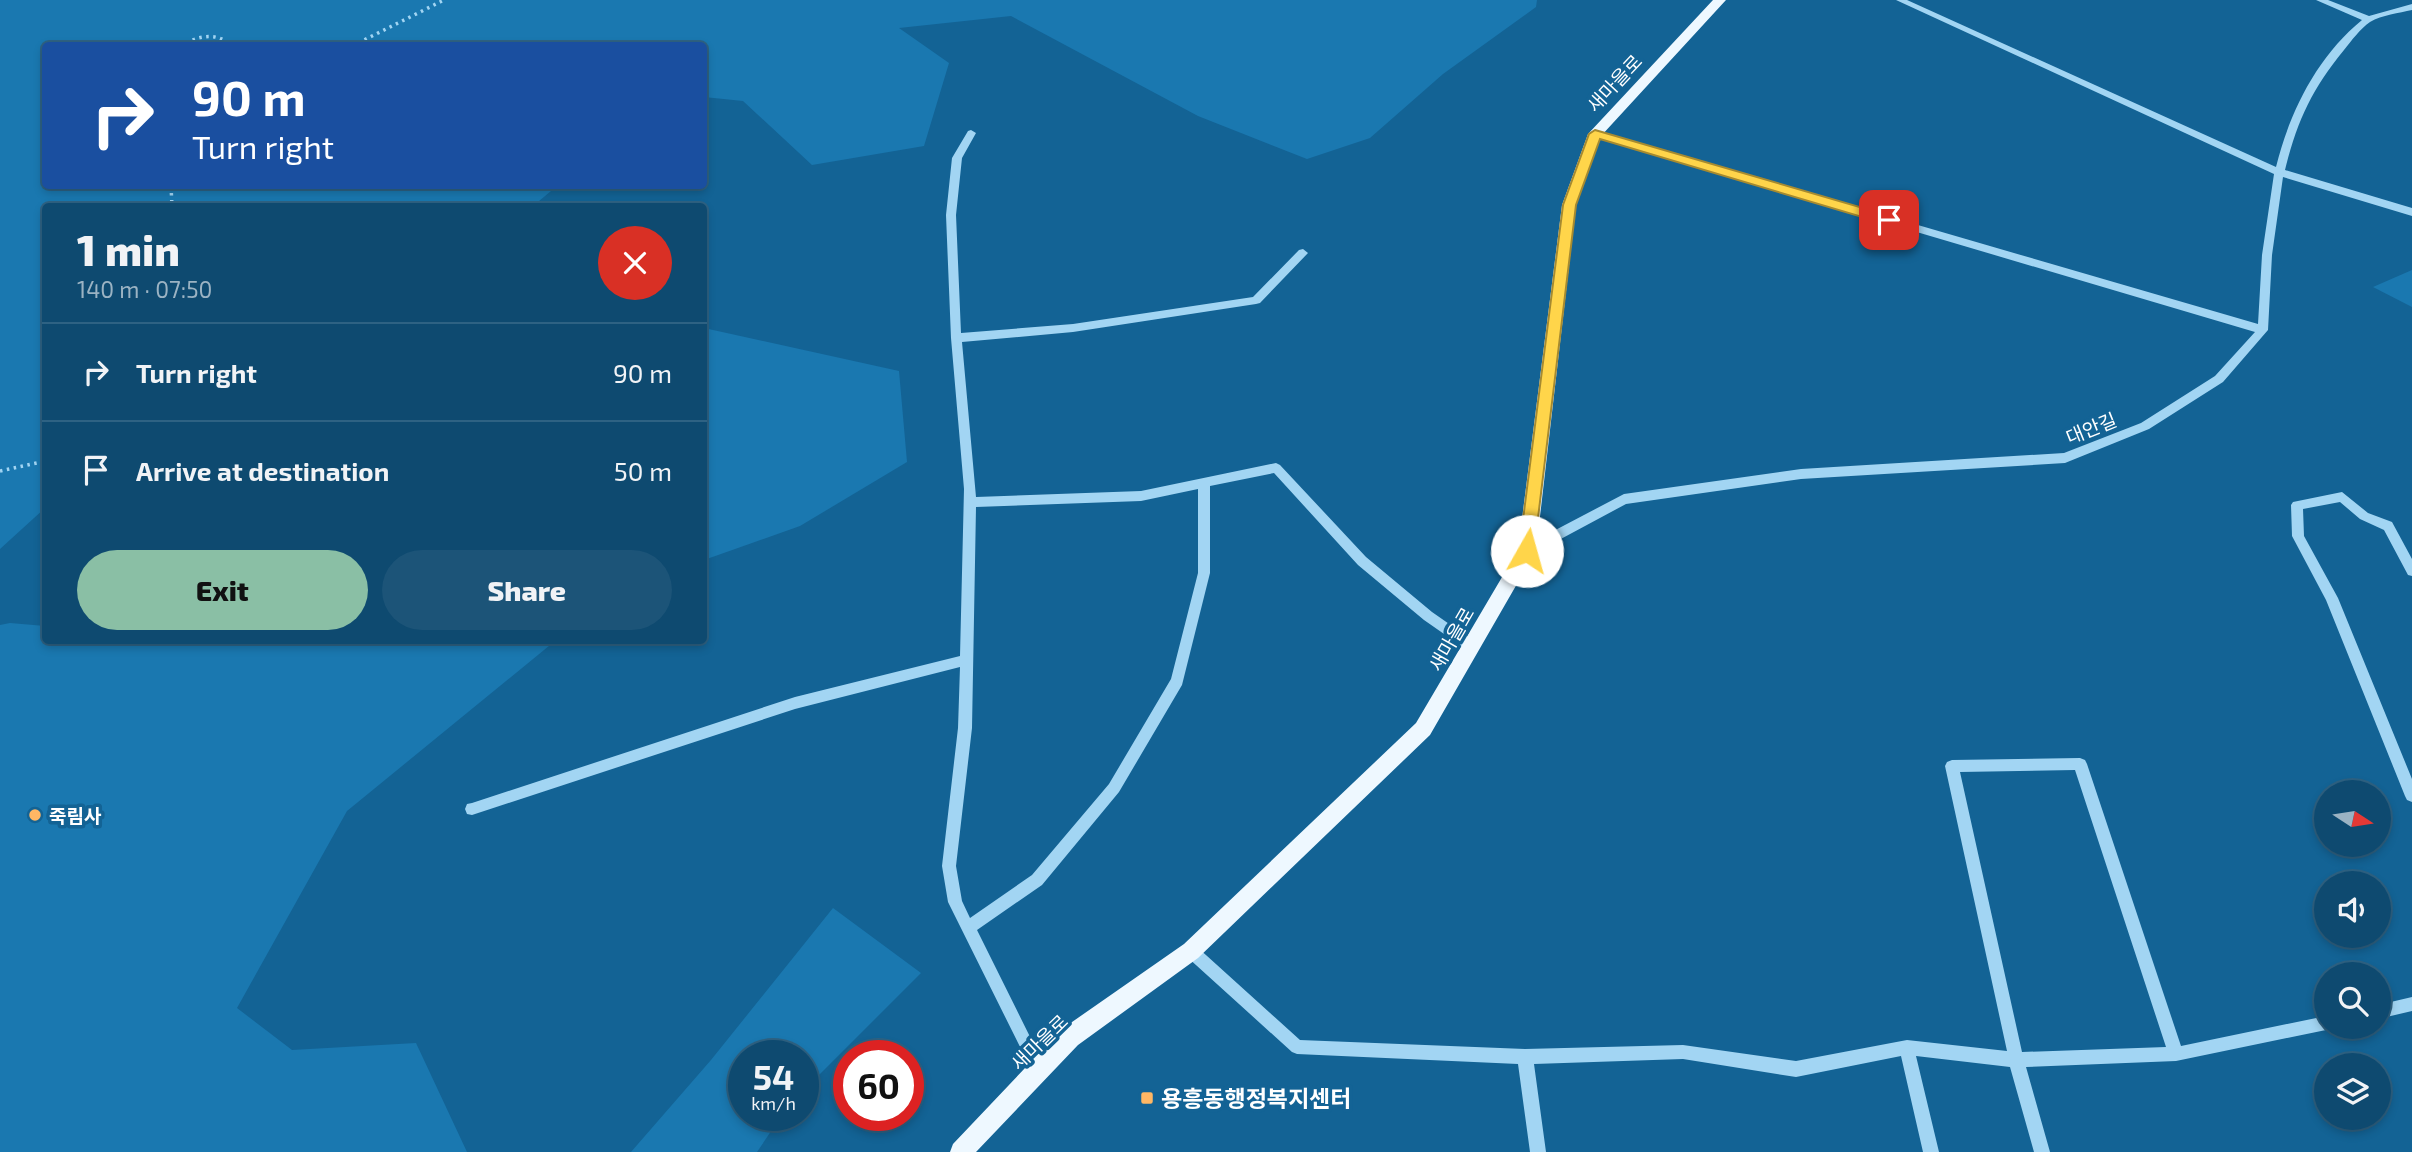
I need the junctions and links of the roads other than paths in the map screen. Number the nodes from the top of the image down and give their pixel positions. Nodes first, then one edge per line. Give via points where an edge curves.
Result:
1 (1720, 0) edge
2 (1900, 0) edge
3 (2320, 0) edge
4 (2412, 7) edge
5 (2369, 19) junction
6 (971, 133) dead end
7 (1595, 134) junction
8 (2278, 172) junction
9 (2412, 212) edge
10 (1303, 253) dead end
11 (2263, 331) junction
12 (956, 338) junction
13 (1204, 483) junction
14 (970, 502) junction
15 (1527, 551) junction
16 (2412, 570) edge
17 (1471, 646) junction
18 (966, 660) junction
19 (2412, 796) edge
20 (472, 809) dead end
21 (968, 928) junction
22 (1191, 951) junction
23 (2412, 1004) edge
24 (2391, 1009) edge
25 (2314, 1025) edge
26 (1907, 1047) junction
27 (2176, 1054) junction
28 (1525, 1057) junction
29 (2016, 1060) junction
30 (1040, 1070) junction
31 (961, 1152) edge
32 (1538, 1152) edge
33 (1931, 1152) edge
34 (2042, 1152) edge

1 - 7 main road, 새마을로
2 - 8 street
3 - 5 street
4 - 5 street
5 - 8 street via 2330,58 2302,101
6 - 12 street via 957,158 951,215
7 - 11 street
7 - 15 main road, 새마을로 via 1570,205
8 - 9 street
8 - 11 street via 2266,257
10 - 12 street via 1256,300 1073,328
11 - 15 street, 대안길 via 2219,379 2145,426 2065,458 1801,474 1624,499
12 - 14 street
13 - 14 street via 1141,496
13 - 17 street via 1276,468 1362,561
13 - 21 street via 1203,573 1177,681 1114,788 1037,880
14 - 18 street
15 - 17 main road, 새마을로
16 - 19 street via 2388,526 2364,516 2342,497 2297,505 2298,536 2332,598
17 - 22 main road, 새마을로 via 1423,729
18 - 20 street via 795,703
18 - 21 street via 965,729 949,866 955,902
21 - 30 street
22 - 28 street via 1297,1047
22 - 30 main road, 새마을로 via 1070,1037
23 - 24 street
25 - 27 street
26 - 28 street via 1796,1069 1683,1052
26 - 29 street
26 - 33 street
27 - 29 street
27 - 29 street via 2080,764 1952,766
28 - 32 street
29 - 34 street
30 - 31 main road, 새마을로

